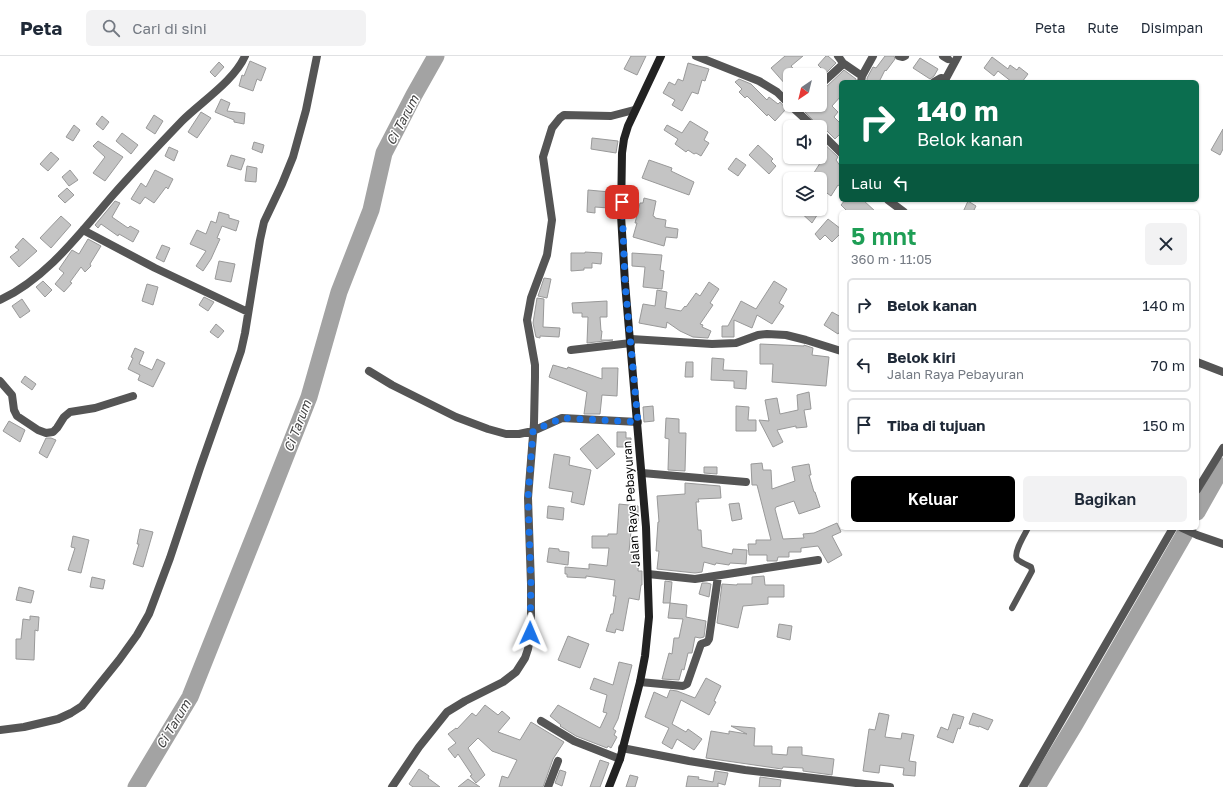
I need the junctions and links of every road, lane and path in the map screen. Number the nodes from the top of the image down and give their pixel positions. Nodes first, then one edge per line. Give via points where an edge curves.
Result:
1 (245, 56) edge
2 (317, 56) edge
3 (661, 56) edge
4 (696, 56) edge
5 (873, 56) edge
6 (899, 56) edge
7 (905, 56) edge
8 (958, 56) edge
9 (840, 59) edge
10 (827, 79) edge
11 (862, 79) edge
12 (945, 80) edge
13 (783, 98) edge
14 (634, 110) junction
15 (802, 112) edge
16 (808, 120) edge
17 (827, 139) edge
18 (839, 151) edge
19 (891, 202) edge
20 (901, 210) edge
21 (83, 230) junction
22 (0, 300) edge
23 (248, 312) junction
24 (631, 341) junction
25 (571, 350) dead end
26 (839, 350) edge
27 (1199, 363) edge
28 (369, 371) dead end
29 (1223, 372) edge
30 (0, 381) edge
31 (133, 396) dead end
32 (638, 422) junction
33 (534, 427) junction
34 (1223, 448) edge
35 (642, 473) junction
36 (746, 482) dead end
37 (1199, 487) edge
38 (1027, 530) edge
39 (1172, 530) edge
40 (1186, 530) edge
41 (1223, 544) edge
42 (818, 560) dead end
43 (648, 574) junction
44 (718, 576) junction
45 (1012, 608) dead end
46 (640, 682) junction
47 (542, 721) dead end
48 (0, 730) edge
49 (622, 748) junction
50 (620, 759) junction
51 (558, 761) dead end
52 (392, 787) edge
53 (548, 787) edge
54 (609, 787) edge
55 (890, 787) edge
56 (1023, 787) edge

1 - 21 street via 235,72 190,113
2 - 23 street via 293,157 264,222
3 - 14 main road, Jalan Raya Pebayuran
4 - 13 street via 759,80
5 - 11 street
6 - 7 street
8 - 12 street
9 - 10 street via 836,71
9 - 11 street
14 - 24 main road, Jalan Raya Pebayuran via 624,139 622,154 621,215
14 - 33 street via 611,116 564,115 552,128 548,140 544,157 552,220 549,243 531,298 527,320 535,364
15 - 16 street
17 - 18 street
19 - 20 street
21 - 22 street via 39,274
21 - 23 street via 154,268
23 - 48 street via 241,351 170,558 145,622 82,706 58,719
24 - 25 street
24 - 26 street via 736,343 767,334 786,335
24 - 32 main road, Jalan Raya Pebayuran
27 - 29 street
28 - 33 street via 418,399 488,429 506,434 519,434
30 - 31 street via 12,394 17,416 46,433 57,428 70,412 95,408
32 - 33 street via 562,418
32 - 35 main road, Jalan Raya Pebayuran
33 - 52 street via 528,498 530,633 525,658 516,672 503,682 447,712
34 - 37 street
35 - 36 street
35 - 43 main road, Jalan Raya Pebayuran
38 - 45 lane via 1016,556 1018,560 1031,567 1032,571
39 - 56 street
40 - 41 street
42 - 44 street
43 - 44 street via 695,579
43 - 46 main road, Jalan Raya Pebayuran via 648,638
44 - 46 street via 709,639 700,644 687,684 683,686
46 - 49 main road, Jalan Raya Pebayuran
47 - 50 street via 574,741
49 - 50 main road, Jalan Raya Pebayuran
49 - 55 street via 731,768
50 - 54 main road, Jalan Raya Pebayuran
51 - 53 street

